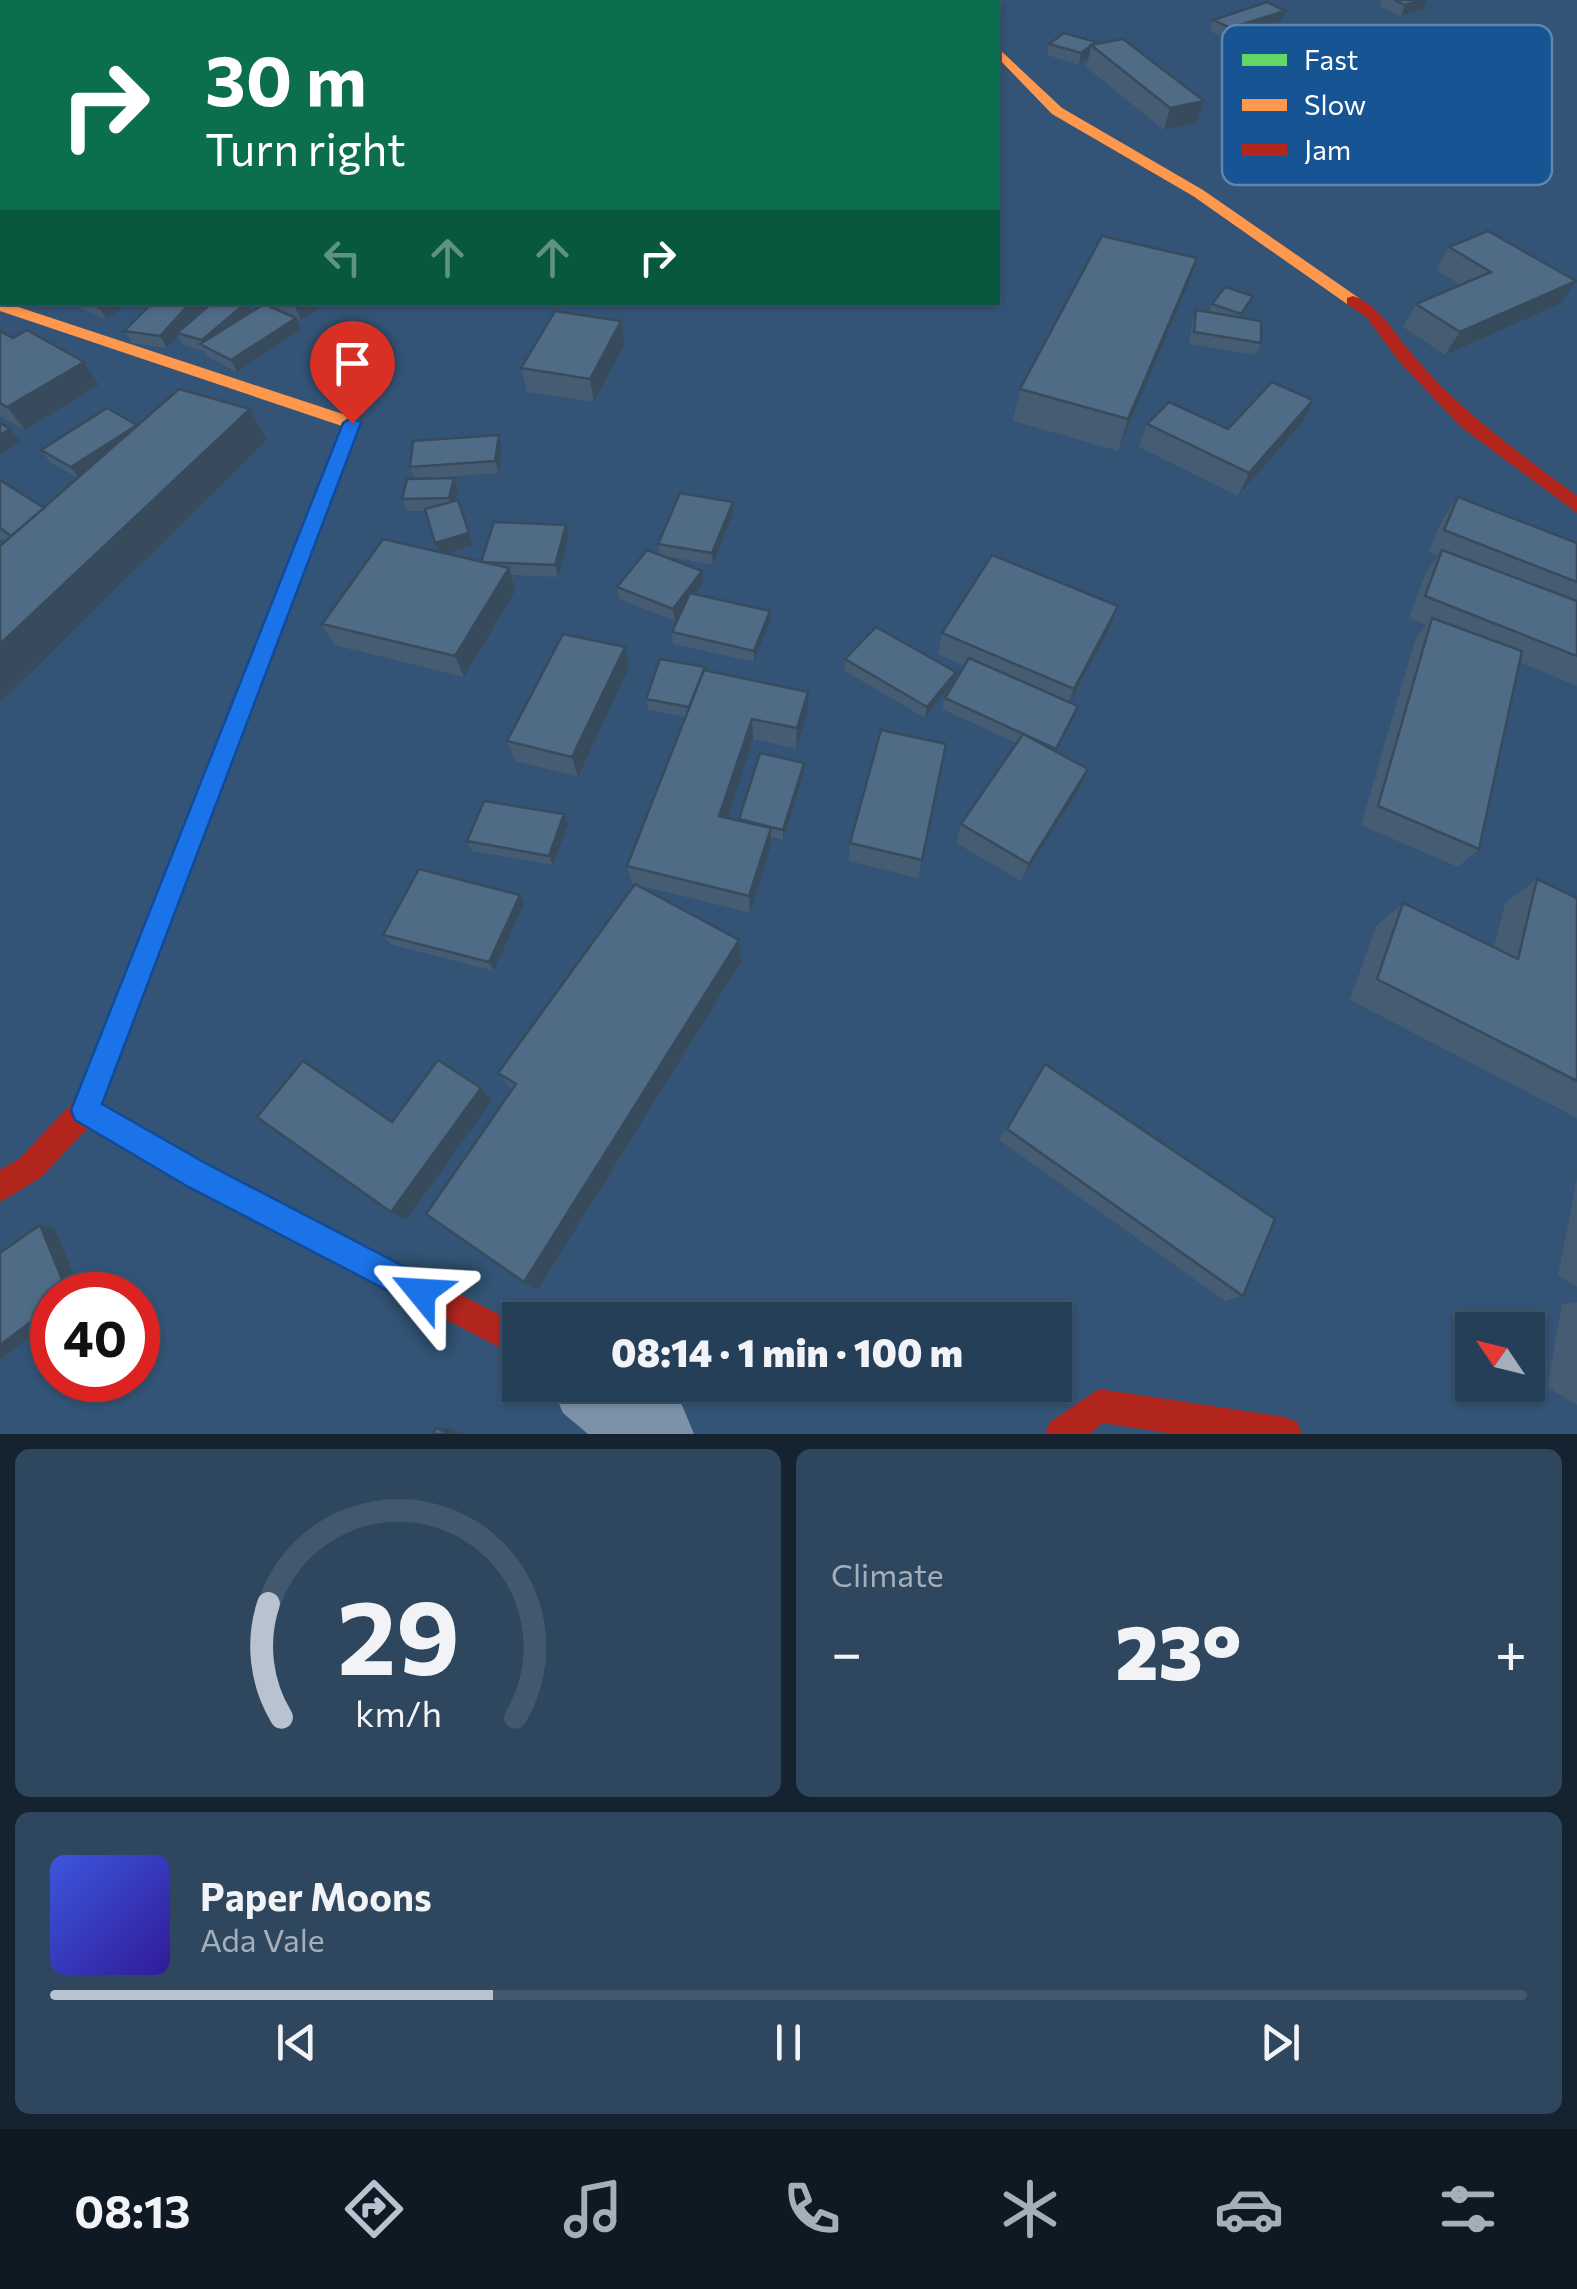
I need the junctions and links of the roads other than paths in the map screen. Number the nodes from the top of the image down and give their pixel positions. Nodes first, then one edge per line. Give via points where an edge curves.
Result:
1 (1000, 54) edge
2 (4, 305) edge
3 (1577, 506) edge
4 (86, 1110) junction
5 (0, 1187) edge
6 (502, 1333) edge
7 (613, 1402) edge
8 (653, 1434) edge
9 (1062, 1434) edge
10 (1285, 1434) edge

1 - 3 main road via 1057,111 1198,193 1373,315 1468,423
2 - 4 main road via 352,423
4 - 5 main road via 30,1168
4 - 6 main road
7 - 8 street
9 - 10 main road via 1099,1406

